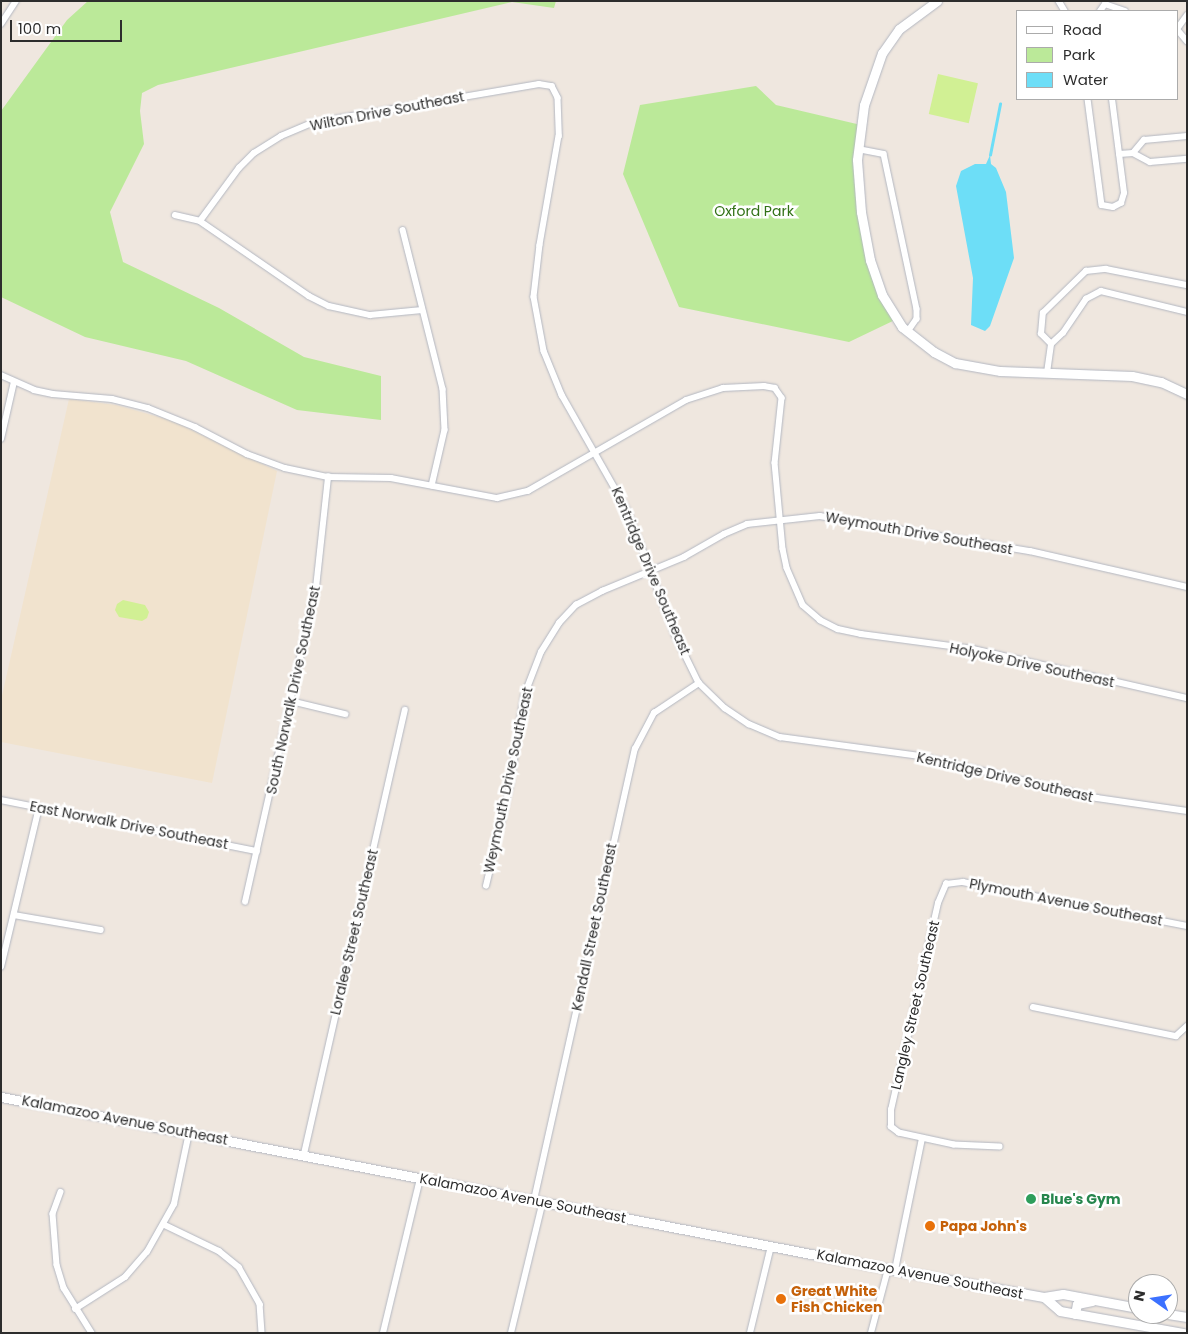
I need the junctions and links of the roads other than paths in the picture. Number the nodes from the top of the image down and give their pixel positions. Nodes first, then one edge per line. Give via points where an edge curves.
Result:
1 (16, 1) edge
2 (937, 1) edge
3 (1101, 10) edge
4 (1122, 10) edge
5 (1187, 15) edge
6 (1, 24) edge
7 (1178, 28) edge
8 (1178, 30) edge
9 (1187, 41) edge
10 (552, 86) joint
11 (1088, 100) edge
12 (1112, 100) edge
13 (1187, 136) edge
14 (858, 149) junction
15 (1133, 153) junction
16 (1119, 154) junction
17 (1187, 159) edge
18 (175, 215) dead end
19 (200, 221) junction
20 (403, 230) dead end
21 (1187, 285) edge
22 (422, 310) junction
23 (1187, 312) edge
24 (908, 332) junction
25 (1051, 344) junction
26 (1047, 372) junction
27 (1, 375) edge
28 (14, 382) junction
29 (1187, 394) edge
30 (1, 439) edge
31 (598, 453) junction
32 (328, 477) junction
33 (432, 486) junction
34 (778, 520) junction
35 (653, 572) junction
36 (1187, 587) edge
37 (700, 683) junction
38 (1187, 698) edge
39 (292, 701) junction
40 (405, 710) dead end
41 (346, 714) dead end
42 (1, 800) edge
43 (39, 807) junction
44 (1187, 811) edge
45 (257, 851) junction
46 (946, 884) joint
47 (486, 886) dead end
48 (245, 902) dead end
49 (14, 915) junction
50 (1187, 926) edge
51 (101, 930) dead end
52 (1, 967) edge
53 (1033, 1007) dead end
54 (1187, 1026) edge
55 (1, 1097) edge
56 (189, 1133) junction
57 (922, 1139) junction
58 (1000, 1147) dead end
59 (304, 1154) junction
60 (420, 1179) junction
61 (61, 1192) dead end
62 (539, 1201) junction
63 (165, 1225) junction
64 (771, 1246) junction
65 (892, 1270) junction
66 (1044, 1297) junction
67 (1097, 1300) junction
68 (1128, 1306) edge
69 (75, 1309) junction
70 (1075, 1314) junction
71 (92, 1333) edge
72 (262, 1333) edge
73 (383, 1333) edge
74 (511, 1333) edge
75 (750, 1333) edge
76 (871, 1333) edge
77 (1184, 1333) edge

1 - 6 street
2 - 14 main road via 899,29 882,53 864,104
3 - 4 street via 1105,4
5 - 7 street
8 - 9 street
10 - 19 street, Wilton Drive Southeast via 539,84 311,123 254,153
10 - 31 street, Kentridge Drive Southeast via 558,98 559,136 534,297 547,363 562,395
11 - 16 street via 1102,205 1113,207 1123,199
12 - 16 street
13 - 15 street via 1144,140
14 - 24 main road via 861,212 870,260 882,295
14 - 24 street via 884,154 917,309 917,319
15 - 16 street
15 - 17 street via 1150,162
18 - 19 street
19 - 22 street via 309,296 329,306 370,315
20 - 22 street
21 - 25 street via 1106,269 1086,271 1044,313 1042,334
22 - 33 street via 443,389 445,409 444,430
23 - 25 street via 1101,291 1086,299 1063,333
24 - 26 main road via 955,363 1000,370
25 - 26 street
26 - 29 main road via 1132,376 1161,382
27 - 28 street
28 - 30 street
28 - 32 street via 53,394 112,399 140,406 168,415 264,462
31 - 33 street via 514,496 483,496
31 - 34 street, Holyoke Drive Southeast via 668,410 707,392 764,386 780,392 775,463
31 - 35 street, Kentridge Drive Southeast via 628,511
32 - 33 street via 391,478
32 - 39 street, South Norwalk Drive Southeast via 316,588
34 - 35 street, Weymouth Drive Southeast via 747,524
34 - 36 street, Weymouth Drive Southeast via 820,516 842,519 1083,562
34 - 38 street, Holyoke Drive Southeast via 788,568 804,605 820,620 838,629 973,649
35 - 37 street, Kentridge Drive Southeast via 675,634
35 - 47 street, Weymouth Drive Southeast via 576,605 559,623 541,652 524,696 510,785
37 - 44 street, Kentridge Drive Southeast via 725,708 749,724 780,737 920,756 1097,798
37 - 62 street, Kendall Street Southeast via 654,713 635,749
39 - 41 street
39 - 45 street, South Norwalk Drive Southeast
40 - 59 street, Loralee Street Southeast
42 - 43 street, East Norwalk Drive Southeast
43 - 45 street, East Norwalk Drive Southeast
43 - 49 street
45 - 48 street, South Norwalk Drive Southeast
46 - 50 street, Plymouth Avenue Southeast via 963,882
46 - 57 street, Langley Street Southeast via 938,903 891,1110 891,1127
49 - 51 street
49 - 52 street
53 - 54 street via 1176,1036
55 - 56 main road, Kalamazoo Avenue Southeast
56 - 59 main road, Kalamazoo Avenue Southeast
56 - 63 street via 181,1182
57 - 58 street via 976,1148
57 - 65 street
59 - 60 main road, Kalamazoo Avenue Southeast
60 - 62 main road, Kalamazoo Avenue Southeast
60 - 73 street
61 - 69 street via 53,1214 54,1247 64,1288
62 - 64 main road, Kalamazoo Avenue Southeast
62 - 74 street, Kendall Street Southeast
63 - 69 street via 148,1252 125,1277
63 - 72 street via 219,1251 239,1267 260,1304
64 - 65 main road, Kalamazoo Avenue Southeast
64 - 75 street
65 - 66 main road, Kalamazoo Avenue Southeast
65 - 76 street
66 - 67 main road, Kalamazoo Avenue Southeast via 1063,1294
66 - 70 main road, Kalamazoo Avenue Southeast via 1060,1311
67 - 68 main road, Kalamazoo Avenue Southeast
67 - 70 main road via 1077,1304
69 - 71 street
70 - 77 main road, Kalamazoo Avenue Southeast

